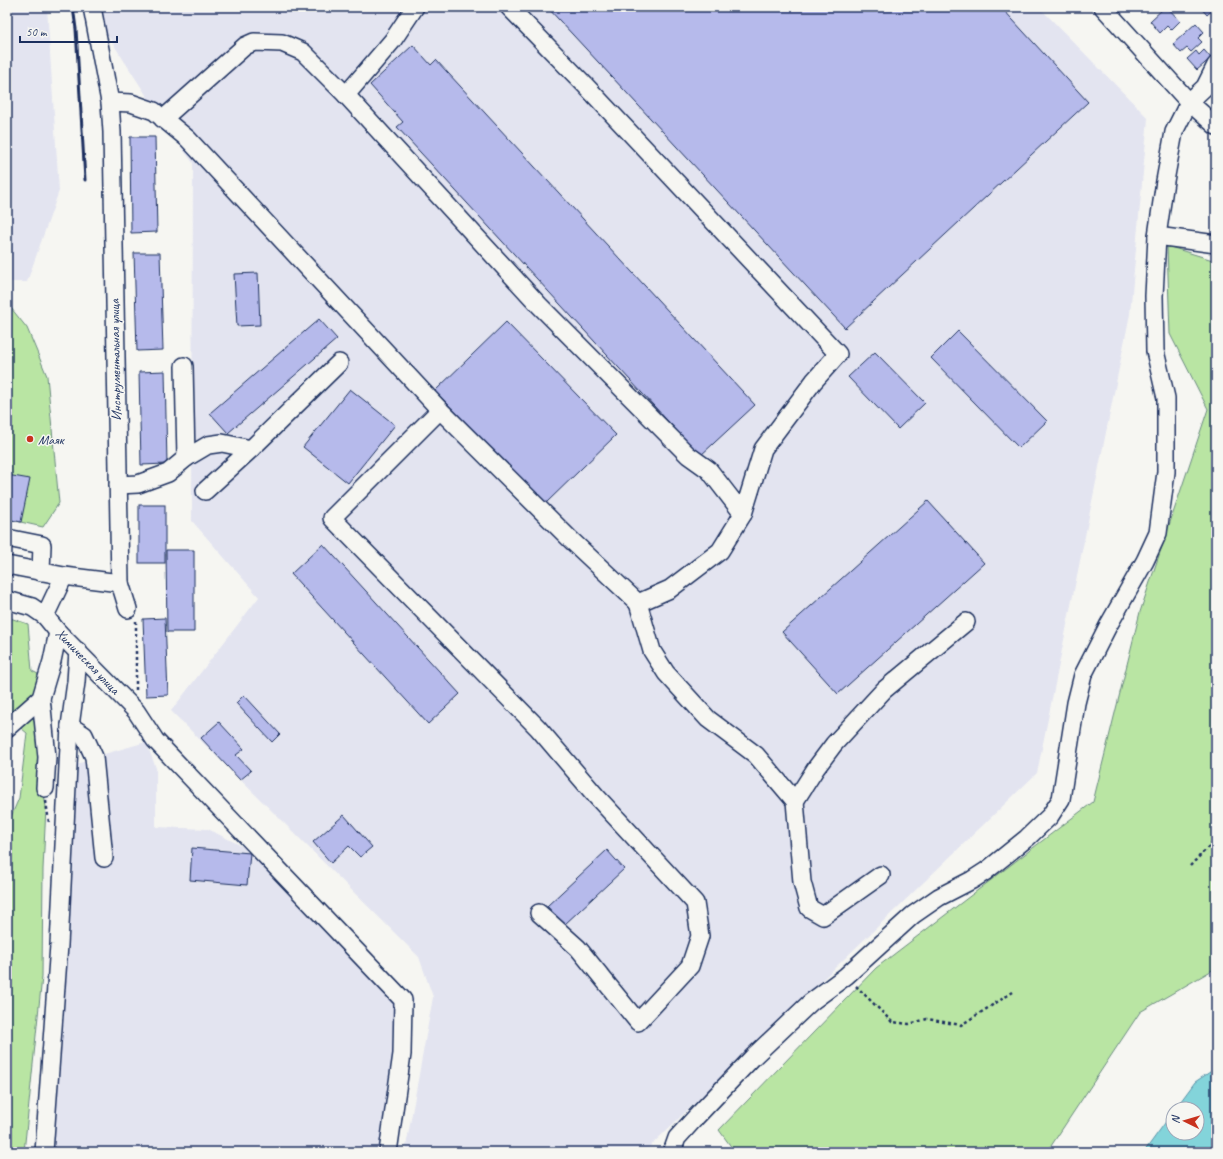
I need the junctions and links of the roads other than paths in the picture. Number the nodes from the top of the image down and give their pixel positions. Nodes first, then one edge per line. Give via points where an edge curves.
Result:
1 (92, 7) edge
2 (414, 7) edge
3 (509, 7) edge
4 (1103, 7) edge
5 (1216, 65) edge
6 (346, 95) junction
7 (110, 102) junction
8 (1189, 102) junction
9 (163, 119) junction
10 (1216, 126) edge
11 (1157, 236) junction
12 (1216, 244) edge
13 (339, 363) dead end
14 (184, 366) dead end
15 (440, 410) junction
16 (251, 449) junction
17 (186, 458) junction
18 (118, 485) junction
19 (205, 491) dead end
20 (744, 514) junction
21 (7, 538) edge
22 (7, 565) edge
23 (41, 572) junction
24 (64, 576) junction
25 (120, 583) junction
26 (7, 600) edge
27 (638, 603) junction
28 (128, 609) road end
29 (45, 616) junction
30 (966, 622) dead end
31 (58, 632) junction
32 (78, 651) junction
33 (41, 698) junction
34 (70, 726) junction
35 (7, 728) edge
36 (45, 788) dead end
37 (795, 801) junction
38 (104, 858) dead end
39 (881, 875) dead end
40 (539, 913) dead end
41 (44, 1152) edge
42 (388, 1152) edge
43 (672, 1152) edge

1 - 7 street, Инструментальная улица
2 - 6 street via 393,40
3 - 20 street via 838,354 814,381 763,449
4 - 8 street
5 - 8 street via 1205,87
6 - 9 street via 303,52 282,43 254,42 245,46
6 - 20 street via 539,305 688,455 708,470
7 - 9 street via 131,103 154,111
7 - 18 street, Инструментальная улица
8 - 10 street
8 - 11 street via 1174,132
9 - 15 street via 188,139
11 - 12 street
11 - 43 street via 1154,296 1156,351 1166,398 1166,472 1158,533 1084,674 1076,703 1061,799 1050,816 1027,838 986,871 913,915 846,976 811,1002 696,1116 678,1138
13 - 16 street
14 - 17 street
15 - 27 street
15 - 40 street via 332,518 538,728 596,796 695,903 700,936 690,966 638,1022 578,948
16 - 17 street via 222,443 208,445
16 - 19 street
17 - 18 street via 168,473 138,484
18 - 25 street, Инструментальная улица
20 - 27 street via 720,551 670,589
21 - 23 street via 42,545
22 - 23 street
23 - 24 street
24 - 25 street
24 - 29 street
25 - 28 street, Инструментальная улица
26 - 29 street, Химическая улица via 32,606
27 - 37 street via 652,651 666,673 708,719 756,756
29 - 31 street, Химическая улица
30 - 37 street via 884,690 834,744
31 - 32 street, Химическая улица
31 - 33 street
32 - 34 street
32 - 42 street, Химическая улица via 136,711 155,740 403,1000 402,1054
33 - 35 street
33 - 36 street via 46,757
34 - 38 street via 84,735 94,757
34 - 41 street via 59,945
37 - 39 street via 802,882 809,908 823,916

